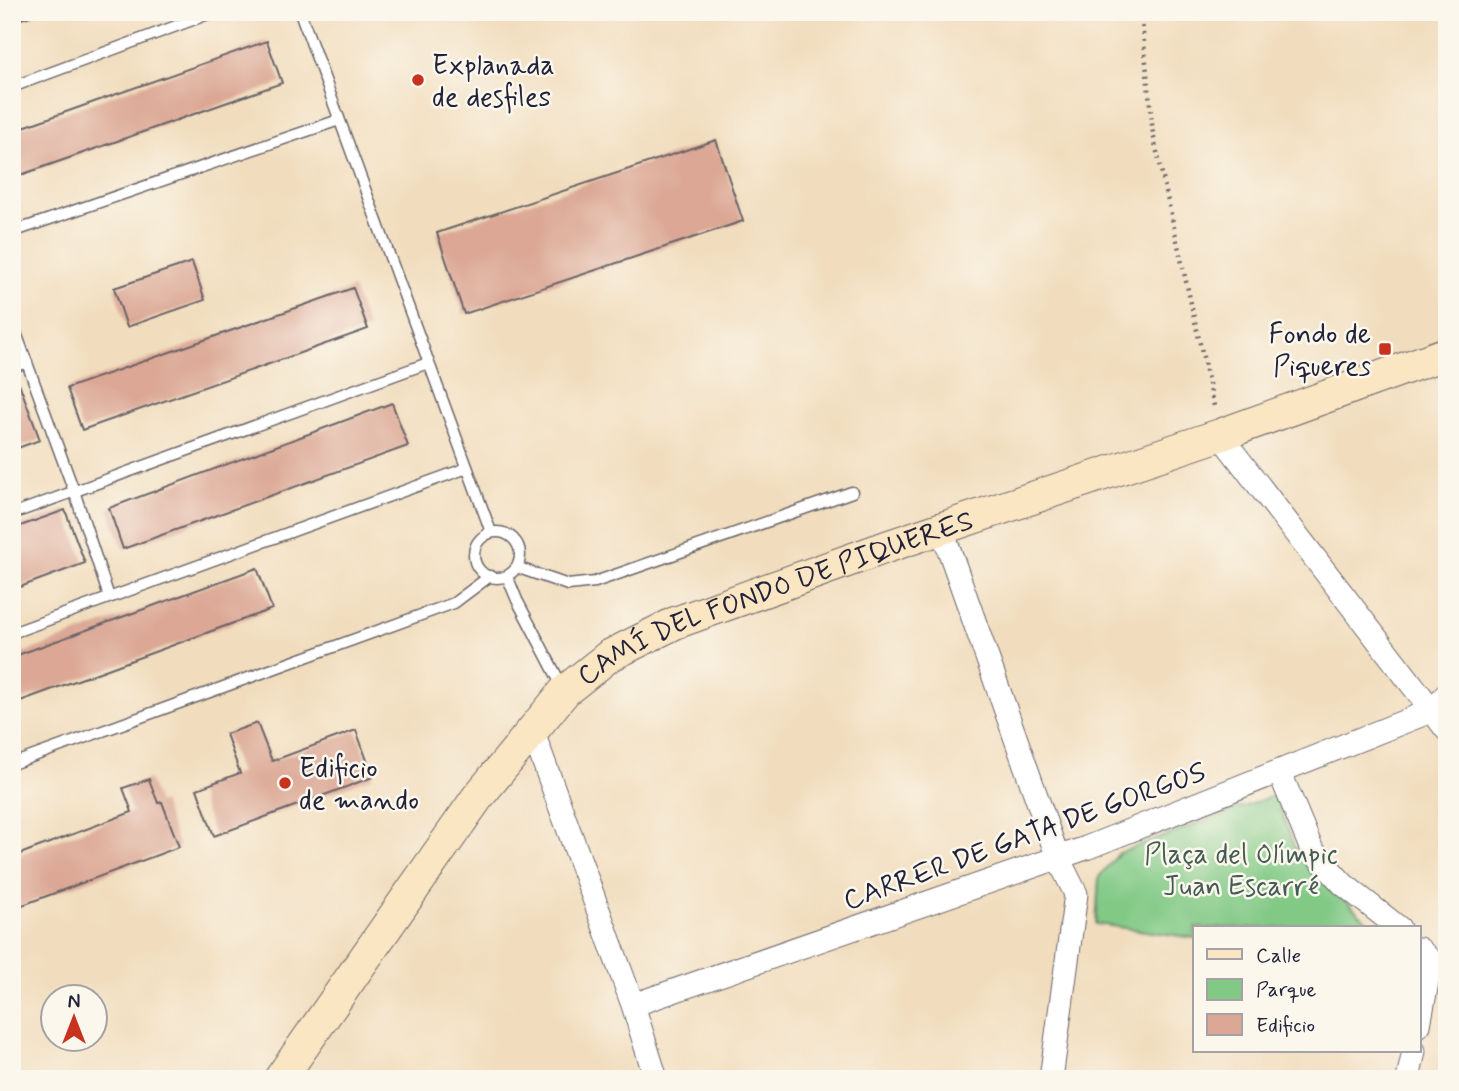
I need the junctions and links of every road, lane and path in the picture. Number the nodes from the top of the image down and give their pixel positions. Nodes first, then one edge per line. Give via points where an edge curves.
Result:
1 (214, 12) edge
2 (300, 12) edge
3 (1141, 12) edge
4 (12, 87) edge
5 (339, 120) junction
6 (12, 232) edge
7 (12, 322) edge
8 (1447, 353) edge
9 (27, 362) junction
10 (428, 363) junction
11 (12, 367) edge
12 (1220, 435) junction
13 (467, 468) junction
14 (74, 491) junction
15 (852, 492) dead end
16 (12, 514) edge
17 (942, 530) junction
18 (491, 533) junction
19 (516, 567) junction
20 (490, 576) junction
21 (507, 576) junction
22 (109, 597) junction
23 (12, 632) edge
24 (565, 691) junction
25 (1447, 694) edge
26 (1431, 711) junction
27 (532, 730) junction
28 (1447, 730) edge
29 (12, 764) edge
30 (1280, 773) junction
31 (1058, 858) junction
32 (1396, 926) edge
33 (1420, 950) edge
34 (633, 1005) junction
35 (1420, 1020) edge
36 (1414, 1052) edge
37 (280, 1079) edge
38 (656, 1079) edge
39 (1051, 1079) edge
40 (1409, 1079) edge

1 - 4 lane
2 - 5 lane
3 - 12 path via 1153,134
5 - 6 lane
5 - 10 lane
7 - 9 lane
8 - 12 street, CAMÍ DEL FONDO DE PIQUERES
9 - 11 lane
9 - 14 lane
10 - 13 lane
10 - 14 lane
12 - 17 street, CAMÍ DEL FONDO DE PIQUERES
12 - 26 street
13 - 18 lane
13 - 22 lane
14 - 16 lane
14 - 22 lane
15 - 19 lane via 595,582 568,585
17 - 24 street, CAMÍ DEL FONDO DE PIQUERES via 675,623 608,656
17 - 31 street
18 - 19 lane via 501,531 517,542 520,561
18 - 20 lane via 475,550 478,566
19 - 21 lane
20 - 21 lane
20 - 29 lane via 454,603
21 - 24 lane
22 - 23 lane
24 - 27 street, CAMÍ DEL FONDO DE PIQUERES
25 - 26 street
26 - 28 street
26 - 30 street, CARRER DE GATA DE GORGOS
27 - 34 street
27 - 37 street, CAMÍ DEL FONDO DE PIQUERES via 477,799
30 - 31 street, CARRER DE GATA DE GORGOS
30 - 32 street via 1312,850 1343,884
31 - 34 street, CARRER DE GATA DE GORGOS
31 - 39 street via 1076,894
33 - 35 street via 1431,961
34 - 38 street
36 - 40 street

